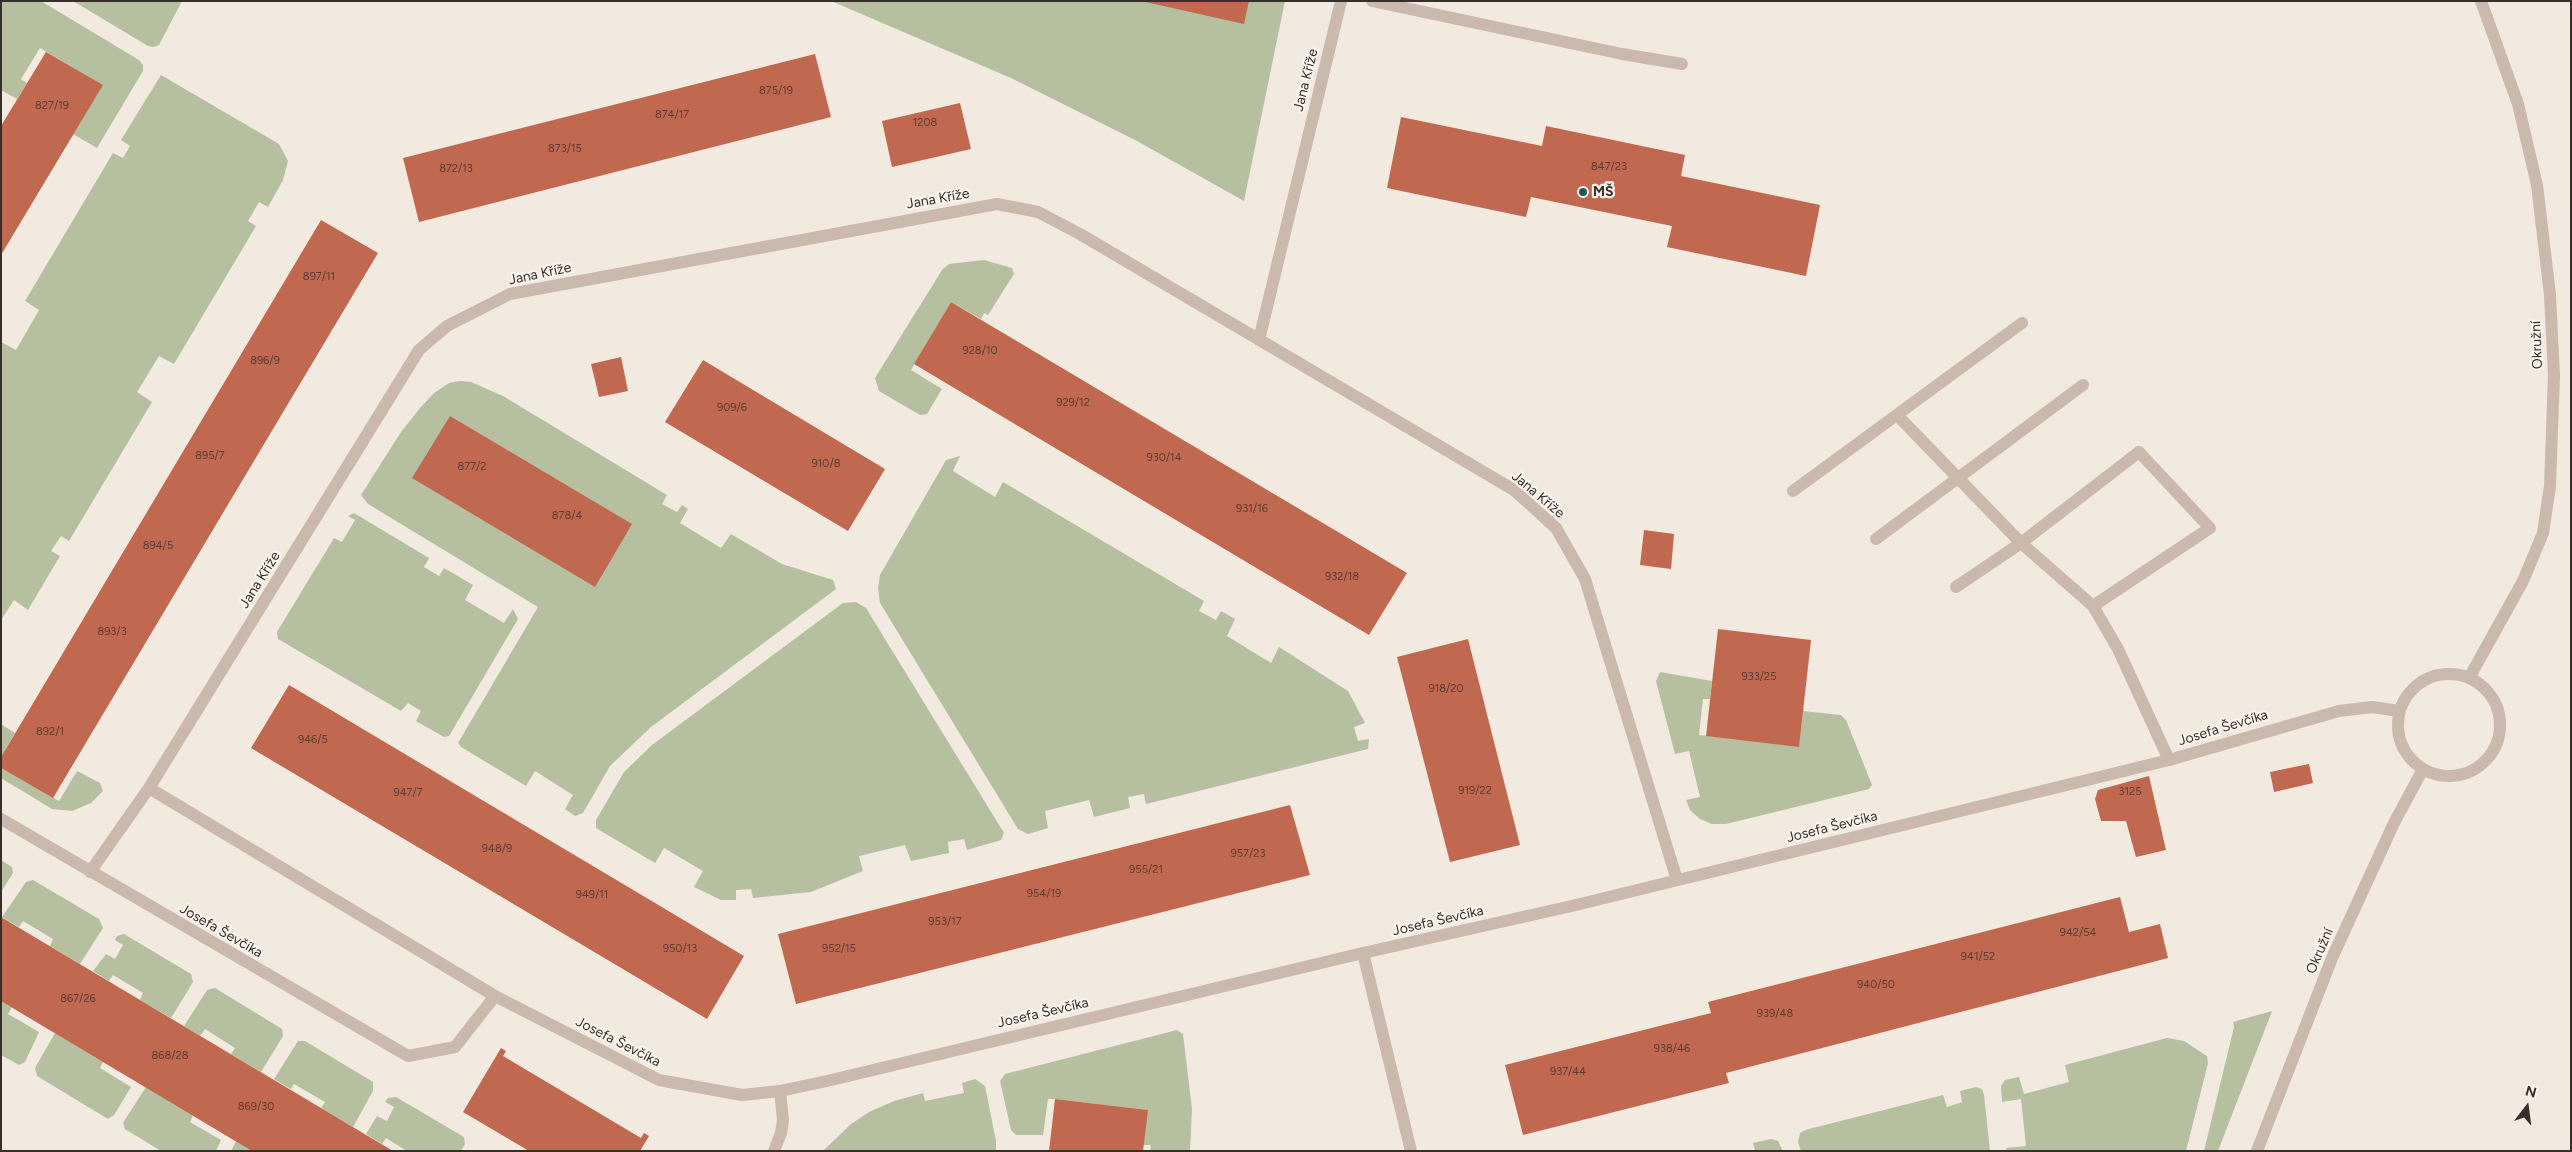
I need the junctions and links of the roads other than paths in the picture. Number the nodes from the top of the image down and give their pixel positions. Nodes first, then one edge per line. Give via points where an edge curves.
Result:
1 (1341, 1) edge
2 (1372, 1) edge
3 (2481, 1) edge
4 (1682, 64) dead end
5 (2022, 323) dead end
6 (1258, 340) junction
7 (2083, 385) dead end
8 (1897, 415) junction
9 (1958, 478) junction
10 (1793, 491) dead end
11 (1876, 539) dead end
12 (2021, 543) junction
13 (1956, 587) dead end
14 (2093, 606) junction
15 (2470, 678) junction
16 (2399, 711) junction
17 (2169, 760) junction
18 (2423, 769) junction
19 (149, 788) junction
20 (1, 818) edge
21 (90, 872) junction
22 (1677, 880) junction
23 (1363, 953) junction
24 (494, 996) junction
25 (780, 1091) junction
26 (774, 1151) edge
27 (1411, 1151) edge
28 (2257, 1151) edge

1 - 6 street, Jana Kříže
2 - 4 street
3 - 15 street, Okružní via 2518,104 2537,185 2550,295 2553,393 2550,486 2542,533 2523,581
5 - 8 street
6 - 19 street, Jana Kříže via 1038,212 996,204 510,294 447,326 419,350
6 - 22 street, Jana Kříže via 1514,490 1556,528 1585,579
7 - 9 street
8 - 9 street
8 - 10 street
9 - 11 street
9 - 12 street
12 - 13 street
12 - 14 street
12 - 14 street via 2139,452 2210,528
14 - 17 street via 2118,649
15 - 16 street via 2448,674 2426,678 2414,686
15 - 18 street via 2484,687 2500,716 2500,733 2491,753 2471,772 2455,776 2438,776
16 - 17 street, Josefa Ševčíka via 2372,707 2339,710
16 - 18 street via 2397,728 2402,744 2410,758
17 - 22 street, Josefa Ševčíka
18 - 28 street, Okružní via 2394,823 2332,958
19 - 21 street, Jana Kříže
19 - 24 street, Josefa Ševčíka
20 - 21 street, Josefa Ševčíka
21 - 24 street, Josefa Ševčíka via 408,1056 455,1047
22 - 23 street, Josefa Ševčíka
23 - 25 street, Josefa Ševčíka
23 - 27 street
24 - 25 street, Josefa Ševčíka via 659,1080 742,1095
25 - 26 street via 783,1120

